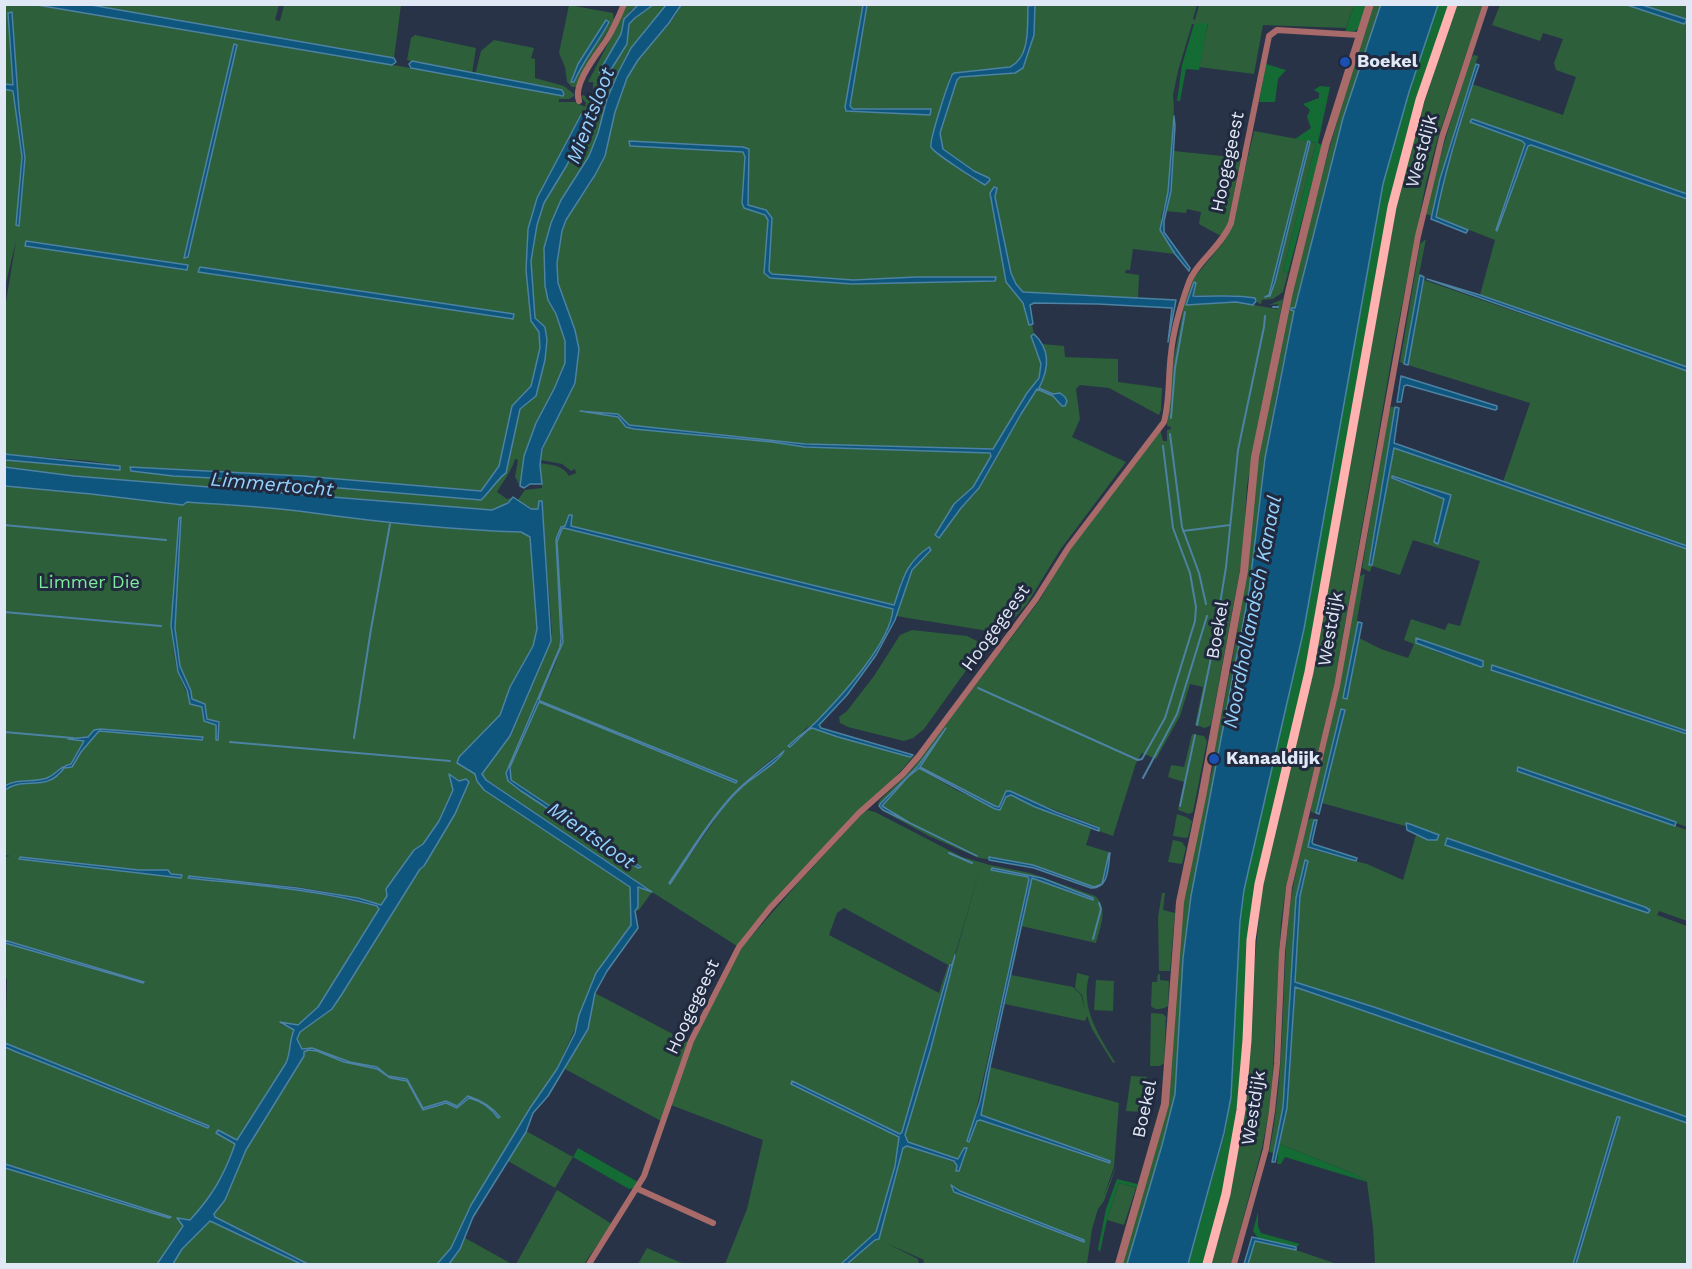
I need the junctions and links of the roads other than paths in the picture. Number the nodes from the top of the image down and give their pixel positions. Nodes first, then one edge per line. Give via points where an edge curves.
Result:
1 (624, 4) edge
2 (1370, 4) edge
3 (1452, 4) edge
4 (1486, 4) edge
5 (1359, 35) junction
6 (579, 101) dead end
7 (638, 1189) junction
8 (713, 1223) dead end
9 (589, 1264) edge
10 (1119, 1264) edge
11 (1207, 1264) edge
12 (1234, 1264) edge

1 - 6 street via 609,37 585,72 578,91
2 - 5 street, Boekel
3 - 11 main road, Westdijk via 1420,100 1392,207 1309,672 1264,854 1251,940 1241,1110 1226,1194
4 - 12 street, Westdijk via 1442,137 1418,236 1337,686 1289,887 1272,1111 1266,1149
5 - 7 street, Hoogegeest via 1276,30 1269,36 1231,223 1191,277 1180,312 1171,351 1164,422 918,757 859,813 742,941 691,1041
5 - 10 street, Boekel via 1326,143 1289,292 1255,457 1244,571 1180,902 1165,1104
7 - 8 street
7 - 9 street, Hoogegeest

